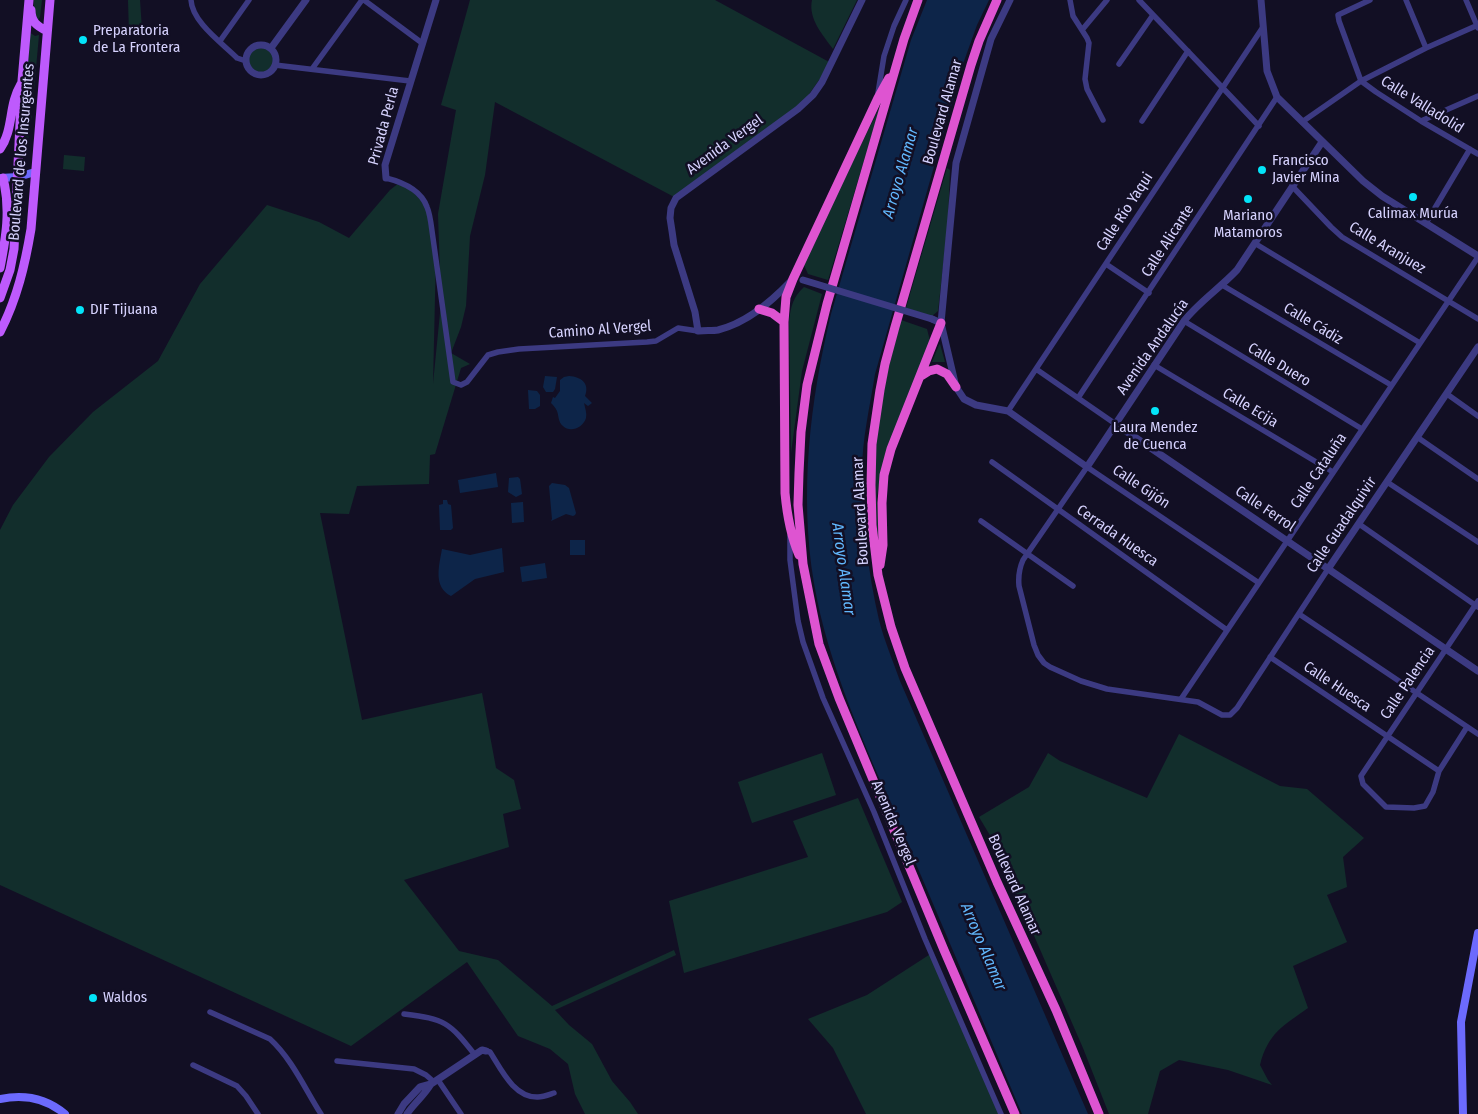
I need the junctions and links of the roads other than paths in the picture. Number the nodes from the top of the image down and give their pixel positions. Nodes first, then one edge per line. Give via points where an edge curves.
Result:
1 (30, 0) edge
2 (50, 0) edge
3 (191, 0) edge
4 (250, 0) edge
5 (306, 0) edge
6 (363, 0) edge
7 (436, 0) edge
8 (862, 0) edge
9 (906, 0) edge
10 (918, 0) edge
11 (997, 0) edge
12 (1010, 0) edge
13 (1070, 0) edge
14 (1107, 0) edge
15 (1139, 0) edge
16 (1261, 0) edge
17 (1370, 0) edge
18 (1406, 0) edge
19 (1466, 0) edge
20 (1153, 15) junction
21 (1478, 26) edge
22 (1263, 27) junction
23 (1082, 30) junction
24 (47, 31) junction
25 (220, 41) junction
26 (422, 43) junction
27 (271, 48) junction
28 (1426, 48) junction
29 (1188, 51) junction
30 (246, 60) junction
31 (1119, 64) dead end
32 (896, 65) junction
33 (276, 66) junction
34 (312, 69) junction
35 (22, 81) junction
36 (410, 81) junction
37 (1361, 81) junction
38 (1222, 88) junction
39 (1478, 96) edge
40 (1277, 97) junction
41 (878, 98) junction
42 (1102, 120) dead end
43 (1142, 121) dead end
44 (1421, 121) junction
45 (1302, 122) junction
46 (1259, 126) junction
47 (1322, 142) junction
48 (0, 148) edge
49 (1470, 149) junction
50 (1478, 154) edge
51 (35, 172) junction
52 (18, 176) junction
53 (1, 177) edge
54 (386, 178) joint
55 (1292, 186) junction
56 (1426, 223) junction
57 (1256, 244) junction
58 (1478, 256) edge
59 (1106, 264) junction
60 (0, 268) edge
61 (793, 279) junction
62 (1222, 285) junction
63 (1148, 292) junction
64 (0, 298) edge
65 (1449, 300) junction
66 (759, 309) junction
67 (1478, 319) edge
68 (1184, 321) junction
69 (784, 322) junction
70 (941, 323) junction
71 (698, 331) junction
72 (0, 332) edge
73 (1420, 343) junction
74 (1478, 347) edge
75 (1154, 365) junction
76 (1036, 369) junction
77 (920, 376) junction
78 (1392, 385) junction
79 (956, 387) junction
80 (1447, 394) junction
81 (1078, 398) junction
82 (1008, 412) junction
83 (1478, 416) edge
84 (1117, 425) junction
85 (1362, 429) junction
86 (1417, 437) junction
87 (992, 462) dead end
88 (1087, 467) junction
89 (1334, 472) junction
90 (1478, 479) edge
91 (1387, 482) junction
92 (1059, 510) junction
93 (980, 521) dead end
94 (1359, 524) junction
95 (790, 534) junction
96 (1477, 540) edge
97 (1287, 541) junction
98 (1028, 554) junction
99 (803, 564) junction
100 (1328, 569) junction
101 (878, 576) junction
102 (1259, 583) junction
103 (1073, 586) dead end
104 (1477, 604) edge
105 (1299, 614) junction
106 (1227, 630) junction
107 (1446, 649) junction
108 (1270, 657) junction
109 (1478, 671) edge
110 (1417, 692) junction
111 (1180, 699) junction
112 (1467, 727) junction
113 (1478, 734) edge
114 (1387, 737) junction
115 (1439, 771) junction
116 (1478, 933) edge
117 (210, 1012) dead end
118 (404, 1014) dead end
119 (486, 1051) joint
120 (475, 1055) junction
121 (337, 1061) dead end
122 (193, 1065) dead end
123 (434, 1082) junction
124 (554, 1093) dead end
125 (0, 1099) edge
126 (457, 1113) edge
127 (64, 1114) edge
128 (258, 1114) edge
129 (321, 1114) edge
130 (398, 1114) edge
131 (407, 1114) edge
132 (1001, 1114) edge
133 (1015, 1114) edge
134 (1099, 1114) edge
135 (1462, 1114) edge

1 - 24 main road via 35,24
1 - 35 main road, Boulevard de los Insurgentes
2 - 24 main road, Boulevard de los Insurgentes
3 - 25 street via 198,20
4 - 25 street
5 - 27 street
6 - 26 street
6 - 34 street
7 - 26 street, Privada Perla
8 - 71 street, Avenida Vergel via 813,95 676,198 670,213 674,245
9 - 41 street via 884,56
10 - 32 highway
11 - 101 highway, Boulevard Alamar via 971,65 885,364 872,444 872,525
12 - 70 street via 991,38 956,163
13 - 23 street via 1073,16
14 - 23 street
15 - 20 street
16 - 22 street
17 - 37 street, Calle Valladolid via 1338,15
18 - 28 street
19 - 21 street
20 - 29 street
20 - 31 street
21 - 28 street
22 - 38 street, Calle Río Yaqui
22 - 40 street via 1267,71
23 - 42 street via 1089,43 1087,89
24 - 51 main road, Boulevard de los Insurgentes
25 - 30 street via 237,58
26 - 36 street, Privada Perla
27 - 30 street via 257,45 248,51
27 - 33 street via 276,56
28 - 37 street
29 - 38 street
29 - 43 street
30 - 33 street via 256,75 270,73
32 - 41 highway
32 - 99 highway via 827,304 807,386 799,473
33 - 34 street
34 - 36 street
35 - 48 main road via 15,94 8,132
35 - 52 main road, Boulevard de los Insurgentes
36 - 54 street, Privada Perla via 385,165
37 - 44 street, Calle Valladolid
37 - 45 street
38 - 46 street
38 - 59 street, Calle Río Yaqui
39 - 44 street
40 - 45 street
40 - 46 street, Calle Alicante
41 - 61 highway
44 - 49 street, Calle Valladolid
45 - 47 street
46 - 63 street, Calle Alicante
47 - 55 street, Avenida Andalucía
47 - 56 street via 1369,186
49 - 50 street, Calle Valladolid
49 - 56 street
51 - 52 main road
51 - 72 main road, Boulevard de los Insurgentes via 25,264
52 - 53 main road
52 - 64 main road, Boulevard de los Insurgentes via 14,249
53 - 60 main road via 8,210
54 - 71 street, Camino Al Vergel via 402,182 427,206 453,382 461,385 467,382 488,355 498,352 647,342 656,341 678,328
55 - 57 street, Avenida Andalucía
55 - 65 street, Calle Aranjuez via 1342,237
56 - 58 street
57 - 62 street, Avenida Andalucía
57 - 73 street
58 - 65 street, Calle Cataluña
59 - 63 street
59 - 76 street, Calle Río Yaqui
61 - 66 street, Camino Al Vergel
61 - 69 highway via 786,298
61 - 70 street, bridge
62 - 68 street, Avenida Andalucía
62 - 78 street, Calle Cádiz
63 - 81 street, Calle Alicante
65 - 67 street, Calle Aranjuez
65 - 73 street, Calle Cataluña
66 - 69 highway
66 - 71 street, Camino Al Vergel via 731,325
68 - 75 street, Avenida Andalucía
68 - 85 street, Calle Duero
69 - 95 highway via 785,493
70 - 77 highway
70 - 79 street
73 - 78 street, Calle Cataluña
74 - 80 street, Calle Guadalquivir
75 - 84 street, Avenida Andalucía
75 - 89 street, Calle Ecija
76 - 81 street, Calle Ferrol
76 - 82 street, Calle Río Yaqui
77 - 79 highway via 937,369 947,374
77 - 101 highway via 884,475 883,545
78 - 85 street, Calle Cataluña
79 - 82 street via 970,403
80 - 83 street
80 - 86 street, Calle Guadalquivir
81 - 84 street, Calle Ferrol
82 - 88 street, Calle Gijón
84 - 88 street, Avenida Andalucía
84 - 97 street, Calle Ferrol
85 - 89 street, Calle Cataluña
86 - 90 street
86 - 91 street, Calle Guadalquivir
87 - 92 street, Cerrada Huesca
88 - 92 street, Avenida Andalucía
88 - 102 street, Calle Gijón
89 - 97 street, Calle Cataluña
91 - 94 street, Calle Guadalquivir
91 - 96 street
92 - 98 street, Avenida Andalucía
92 - 106 street, Cerrada Huesca
93 - 98 street
94 - 100 street, Calle Guadalquivir
94 - 104 street
95 - 99 highway
95 - 132 street, Avenida Vergel via 794,597 813,672
97 - 100 street, Calle Ferrol
97 - 102 street, Calle Cataluña
98 - 103 street
98 - 111 street, Avenida Andalucía via 1020,568 1019,586 1034,645 1044,662 1070,677 1107,689
99 - 133 highway via 819,644 839,698
100 - 105 street, Calle Guadalquivir
100 - 107 street, Calle Ferrol
101 - 134 highway, Boulevard Alamar via 905,668
102 - 106 street, Calle Cataluña
104 - 107 street, Calle Palencia
105 - 108 street, Calle Guadalquivir
105 - 110 street
106 - 111 street, Calle Cataluña
107 - 109 street, Calle Ferrol
107 - 110 street, Calle Palencia
108 - 111 street, Calle Guadalquivir via 1230,715 1222,715 1198,702
108 - 114 street, Calle Huesca
110 - 112 street
110 - 114 street, Calle Palencia
112 - 113 street
112 - 115 street
114 - 115 street, Calle Huesca
114 - 115 street, Calle Palencia via 1361,776 1361,781 1386,807 1420,808 1428,803
116 - 135 main road via 1461,1022
117 - 129 street via 270,1039 278,1046
118 - 120 street via 441,1021 457,1032
119 - 120 street
119 - 124 street via 522,1094 538,1097
120 - 123 street
121 - 123 street via 414,1069
122 - 128 street via 237,1086
123 - 126 street
123 - 130 street via 420,1087
123 - 131 street
125 - 127 main road via 42,1100

